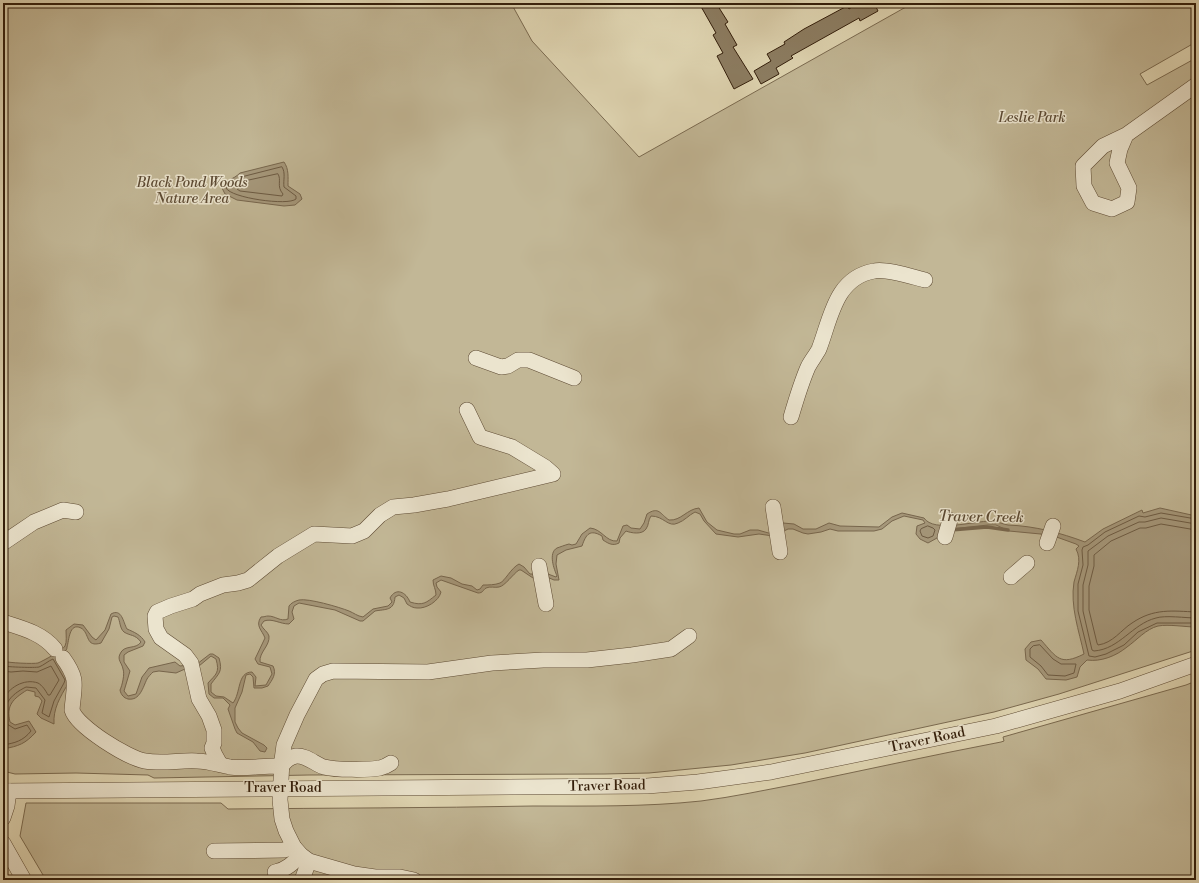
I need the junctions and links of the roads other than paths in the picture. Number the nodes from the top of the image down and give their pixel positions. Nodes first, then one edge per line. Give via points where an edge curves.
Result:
1 (1196, 85) edge
2 (1126, 135) junction
3 (925, 280) dead end
4 (476, 358) dead end
5 (574, 378) dead end
6 (467, 410) dead end
7 (791, 417) dead end
8 (773, 507) dead end
9 (76, 512) dead end
10 (950, 520) dead end
11 (1053, 526) dead end
12 (945, 537) dead end
13 (1047, 542) dead end
14 (3, 543) edge
15 (780, 552) dead end
16 (1027, 563) dead end
17 (539, 566) dead end
18 (1011, 577) dead end
19 (546, 604) dead end
20 (3, 622) edge
21 (689, 636) dead end
22 (1196, 664) edge
23 (212, 748) junction
24 (196, 760) junction
25 (391, 763) dead end
26 (220, 764) junction
27 (281, 768) junction
28 (281, 788) junction
29 (6, 791) edge
30 (3, 818) edge
31 (3, 843) edge
32 (214, 851) dead end
33 (301, 854) junction
34 (275, 872) dead end
35 (24, 880) edge
36 (302, 880) edge
37 (414, 880) edge

1 - 2 street
2 - 2 street via 1103,146 1083,166 1084,186 1093,203 1112,209 1127,202 1129,188 1117,163
3 - 7 street via 876,270 847,284 839,294 818,350 798,391
4 - 5 street via 501,367 518,360 530,360
6 - 23 street via 480,437 512,447 553,474 448,499 393,507 380,515 364,531 352,536 314,534 278,556 248,580 223,585 157,612 156,629 161,638 185,655 192,669 199,699 214,730
8 - 15 street
9 - 14 street via 63,510 34,522
10 - 12 street
11 - 13 street
16 - 18 street
17 - 19 street
20 - 24 street via 39,635 59,653 74,677 73,714 87,728 139,760
21 - 27 street via 671,649 595,659 492,663 428,672 328,672 316,679 297,715 284,745
22 - 28 street, Traver Road via 1120,690 996,726 771,772 698,782 648,786
23 - 24 street
23 - 26 street
24 - 26 street
25 - 27 street via 381,768 344,769 326,767 302,756 295,756 285,761
26 - 27 street via 230,767
27 - 28 street
28 - 29 street, Traver Road
28 - 33 street via 282,819
29 - 30 street via 7,806
31 - 35 street
32 - 33 street via 284,850
33 - 34 street via 289,866
33 - 36 street
33 - 37 street via 354,874

